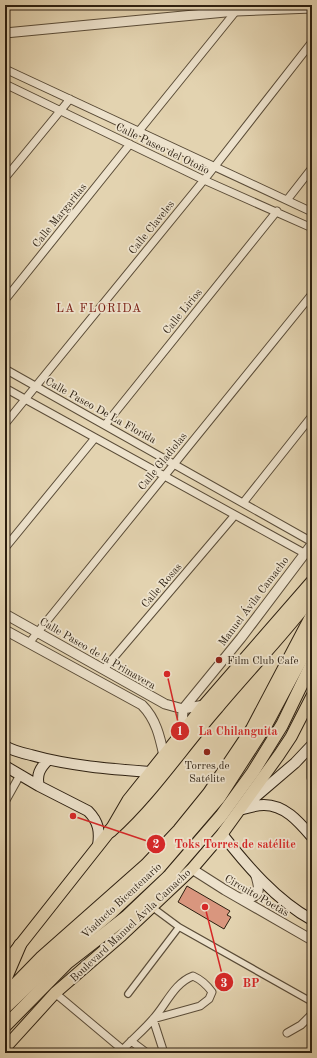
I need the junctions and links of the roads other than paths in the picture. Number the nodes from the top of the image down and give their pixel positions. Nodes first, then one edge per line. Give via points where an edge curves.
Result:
1 (312, 8) edge
2 (236, 11) junction
3 (5, 33) edge
4 (312, 42) edge
5 (5, 69) edge
6 (5, 84) edge
7 (70, 99) junction
8 (61, 110) junction
9 (139, 131) junction
10 (130, 144) junction
11 (215, 166) junction
12 (312, 168) edge
13 (5, 178) edge
14 (204, 180) junction
15 (287, 200) junction
16 (277, 211) junction
17 (312, 212) edge
18 (312, 228) edge
19 (312, 294) edge
20 (5, 300) edge
21 (5, 369) edge
22 (36, 386) junction
23 (5, 388) edge
24 (25, 399) junction
25 (312, 416) edge
26 (5, 424) edge
27 (105, 425) junction
28 (95, 438) junction
29 (174, 464) junction
30 (164, 476) junction
31 (244, 503) junction
32 (235, 515) junction
33 (312, 543) edge
34 (5, 548) edge
35 (304, 553) junction
36 (312, 581) edge
37 (312, 596) edge
38 (5, 614) edge
39 (312, 615) edge
40 (5, 630) edge
41 (38, 632) junction
42 (312, 638) edge
43 (29, 643) junction
44 (312, 663) edge
45 (104, 669) junction
46 (312, 696) edge
47 (204, 705) junction
48 (183, 709) junction
49 (182, 733) junction
50 (312, 746) edge
51 (8, 748) edge
52 (164, 756) junction
53 (48, 760) junction
54 (312, 762) edge
55 (5, 766) edge
56 (151, 772) junction
57 (20, 775) junction
58 (312, 778) edge
59 (40, 786) junction
60 (5, 802) edge
61 (241, 809) junction
62 (110, 831) junction
63 (222, 834) junction
64 (312, 836) edge
65 (98, 846) junction
66 (192, 869) junction
67 (255, 874) junction
68 (238, 898) junction
69 (152, 907) junction
70 (312, 920) edge
71 (180, 927) junction
72 (312, 940) edge
73 (20, 945) junction
74 (5, 964) edge
75 (5, 980) edge
76 (55, 993) junction
77 (128, 994) dead end
78 (5, 995) edge
79 (312, 1002) edge
80 (5, 1007) edge
81 (312, 1014) edge
82 (153, 1019) junction
83 (5, 1026) edge
84 (287, 1033) dead end
85 (131, 1041) junction
86 (5, 1048) edge
87 (122, 1051) edge
88 (147, 1053) edge
89 (164, 1053) edge

1 - 2 street
2 - 3 street
2 - 9 street
4 - 11 street, Calle Claveles
5 - 7 street, Calle Paseo del Otoño
6 - 8 street, Calle Paseo del Otoño
7 - 8 street
7 - 9 street, Calle Paseo del Otoño
8 - 10 street, Calle Paseo del Otoño
8 - 13 street
9 - 11 street, Calle Paseo del Otoño
10 - 14 street, Calle Paseo del Otoño
10 - 20 street, Calle Margaritas
11 - 14 street, Calle Claveles
11 - 15 street, Calle Paseo del Otoño
12 - 15 street
14 - 16 street, Calle Paseo del Otoño
14 - 22 street, Calle Claveles
15 - 17 street, Calle Paseo del Otoño
16 - 18 street, Calle Paseo del Otoño
16 - 27 street, Calle Lirios
19 - 29 street, Calle Gladiolas
21 - 22 street, Calle Paseo De La Florida
22 - 24 street, Calle Claveles
22 - 27 street, Calle Paseo De La Florida
23 - 24 street
24 - 26 street, Calle Claveles
24 - 28 street
25 - 31 street
27 - 29 street, Calle Paseo De La Florida
28 - 30 street
28 - 34 street
29 - 30 street, Calle Gladiolas
29 - 31 street, Calle Paseo De La Florida
30 - 32 street
30 - 41 street, Calle Gladiolas
31 - 33 street, Calle Paseo De La Florida
32 - 35 street
32 - 45 street, Calle Rosas
33 - 35 street, Manuel Ávila Camacho
35 - 48 street, Manuel Ávila Camacho via 241,638
36 - 47 main road
37 - 62 highway via 147,794
38 - 41 street, Calle Paseo de la Primavera
39 - 78 highway via 252,729 209,793 146,865 42,957
40 - 43 street, Calle Paseo de la Primavera
41 - 43 street, Calle Gladiolas
41 - 45 street, Calle Paseo de la Primavera
42 - 80 highway, Viaducto Bicentenario via 266,724 219,797 158,868
43 - 52 street, Calle Paseo de la Primavera via 142,705 155,723
44 - 83 highway, Boulevard Manuel Ávila Camacho via 282,725 253,772 221,816 170,875 126,917 67,963
45 - 48 street, Calle Paseo de la Primavera via 164,704
46 - 61 main road, Boulevard Manuel Ávila Camacho via 291,737
47 - 48 street, Calle Paseo de la Primavera
47 - 49 main road
48 - 49 street
49 - 52 main road
50 - 61 main road
51 - 53 main road
51 - 55 main road via 11,759
52 - 56 main road
53 - 56 main road via 107,769
53 - 59 main road via 38,773
54 - 58 street
55 - 57 main road
56 - 62 main road via 128,800
57 - 59 main road
57 - 60 street
59 - 65 main road via 83,808 94,817 100,836
61 - 63 main road, Boulevard Manuel Ávila Camacho
61 - 64 main road via 262,805 280,808
62 - 65 main road
63 - 66 main road, Boulevard Manuel Ávila Camacho
63 - 67 main road
65 - 73 main road
66 - 68 street, Circuito Poetas
66 - 69 main road, Boulevard Manuel Ávila Camacho
67 - 68 street via 258,893 251,898
67 - 70 main road via 281,898
68 - 72 street, Circuito Poetas
69 - 71 street
69 - 76 main road, Boulevard Manuel Ávila Camacho
71 - 77 street
71 - 79 street
73 - 74 main road
73 - 75 highway
76 - 86 main road, Boulevard Manuel Ávila Camacho
76 - 87 street
81 - 84 street via 301,1025
82 - 82 street via 186,979 193,976 207,985 212,992 209,999 200,1006
82 - 85 street
82 - 89 street
85 - 87 street
85 - 88 street

